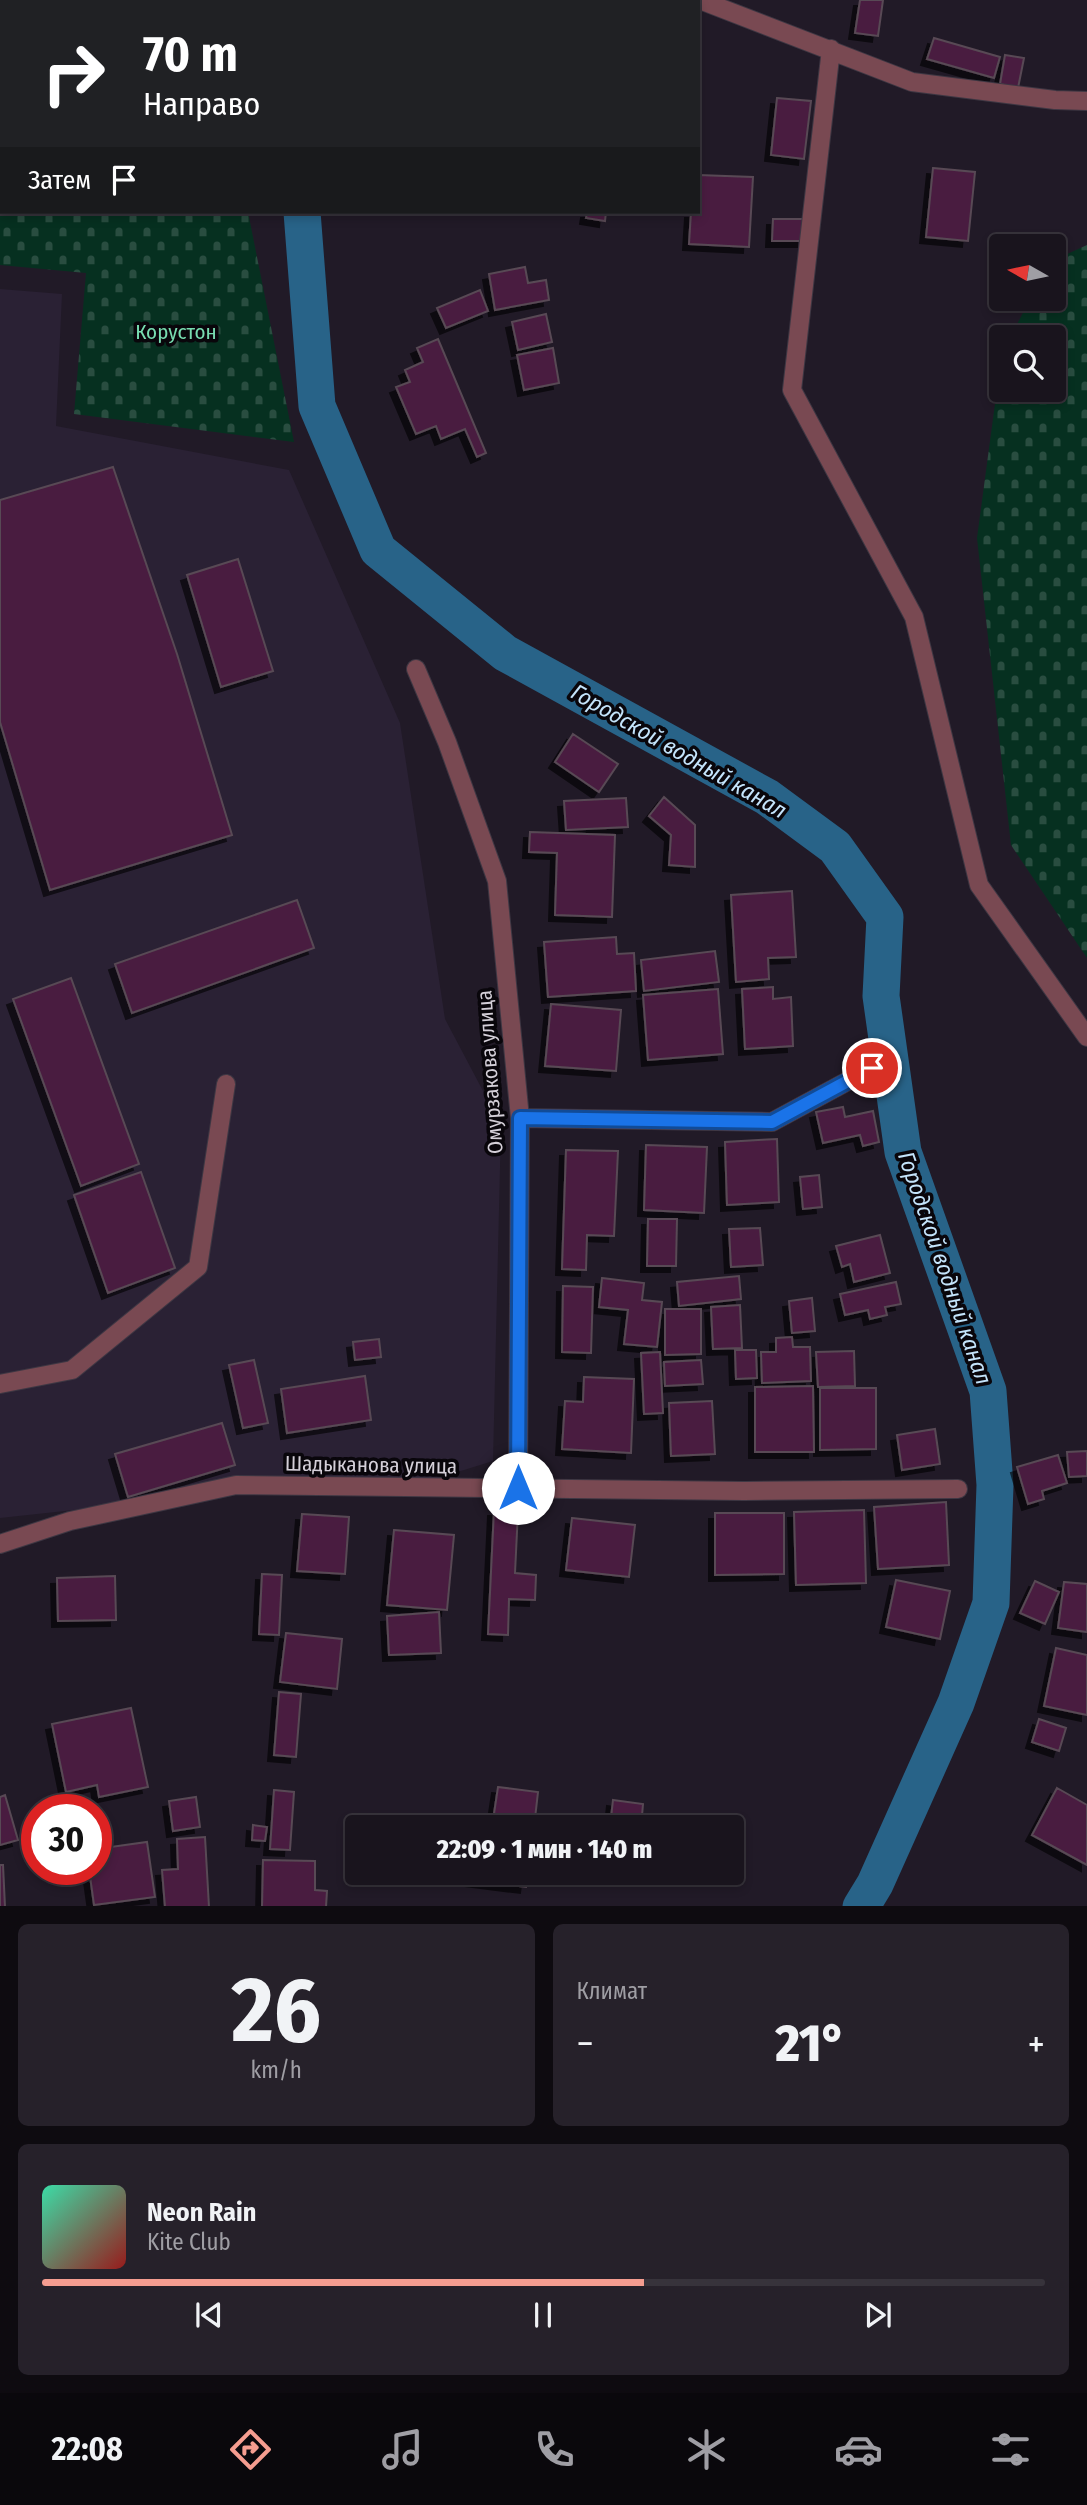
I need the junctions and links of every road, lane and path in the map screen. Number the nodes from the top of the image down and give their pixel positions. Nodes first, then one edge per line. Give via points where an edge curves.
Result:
1 (700, 0) edge
2 (831, 50) junction
3 (1087, 101) edge
4 (416, 669) dead end
5 (1087, 1037) edge
6 (872, 1068) dead end
7 (226, 1084) dead end
8 (520, 1118) junction
9 (0, 1384) edge
10 (518, 1488) junction
11 (958, 1489) dead end
12 (0, 1544) edge

1 - 2 street
2 - 3 street via 912,82
2 - 5 street via 792,390 914,617 979,885
4 - 8 street, Омурзакова улица via 497,881
6 - 8 street via 772,1122
7 - 9 street via 198,1267 72,1370
8 - 10 street, Омурзакова улица
10 - 11 street, Шадыканова улица
10 - 12 street, Шадыканова улица via 236,1485 71,1521

